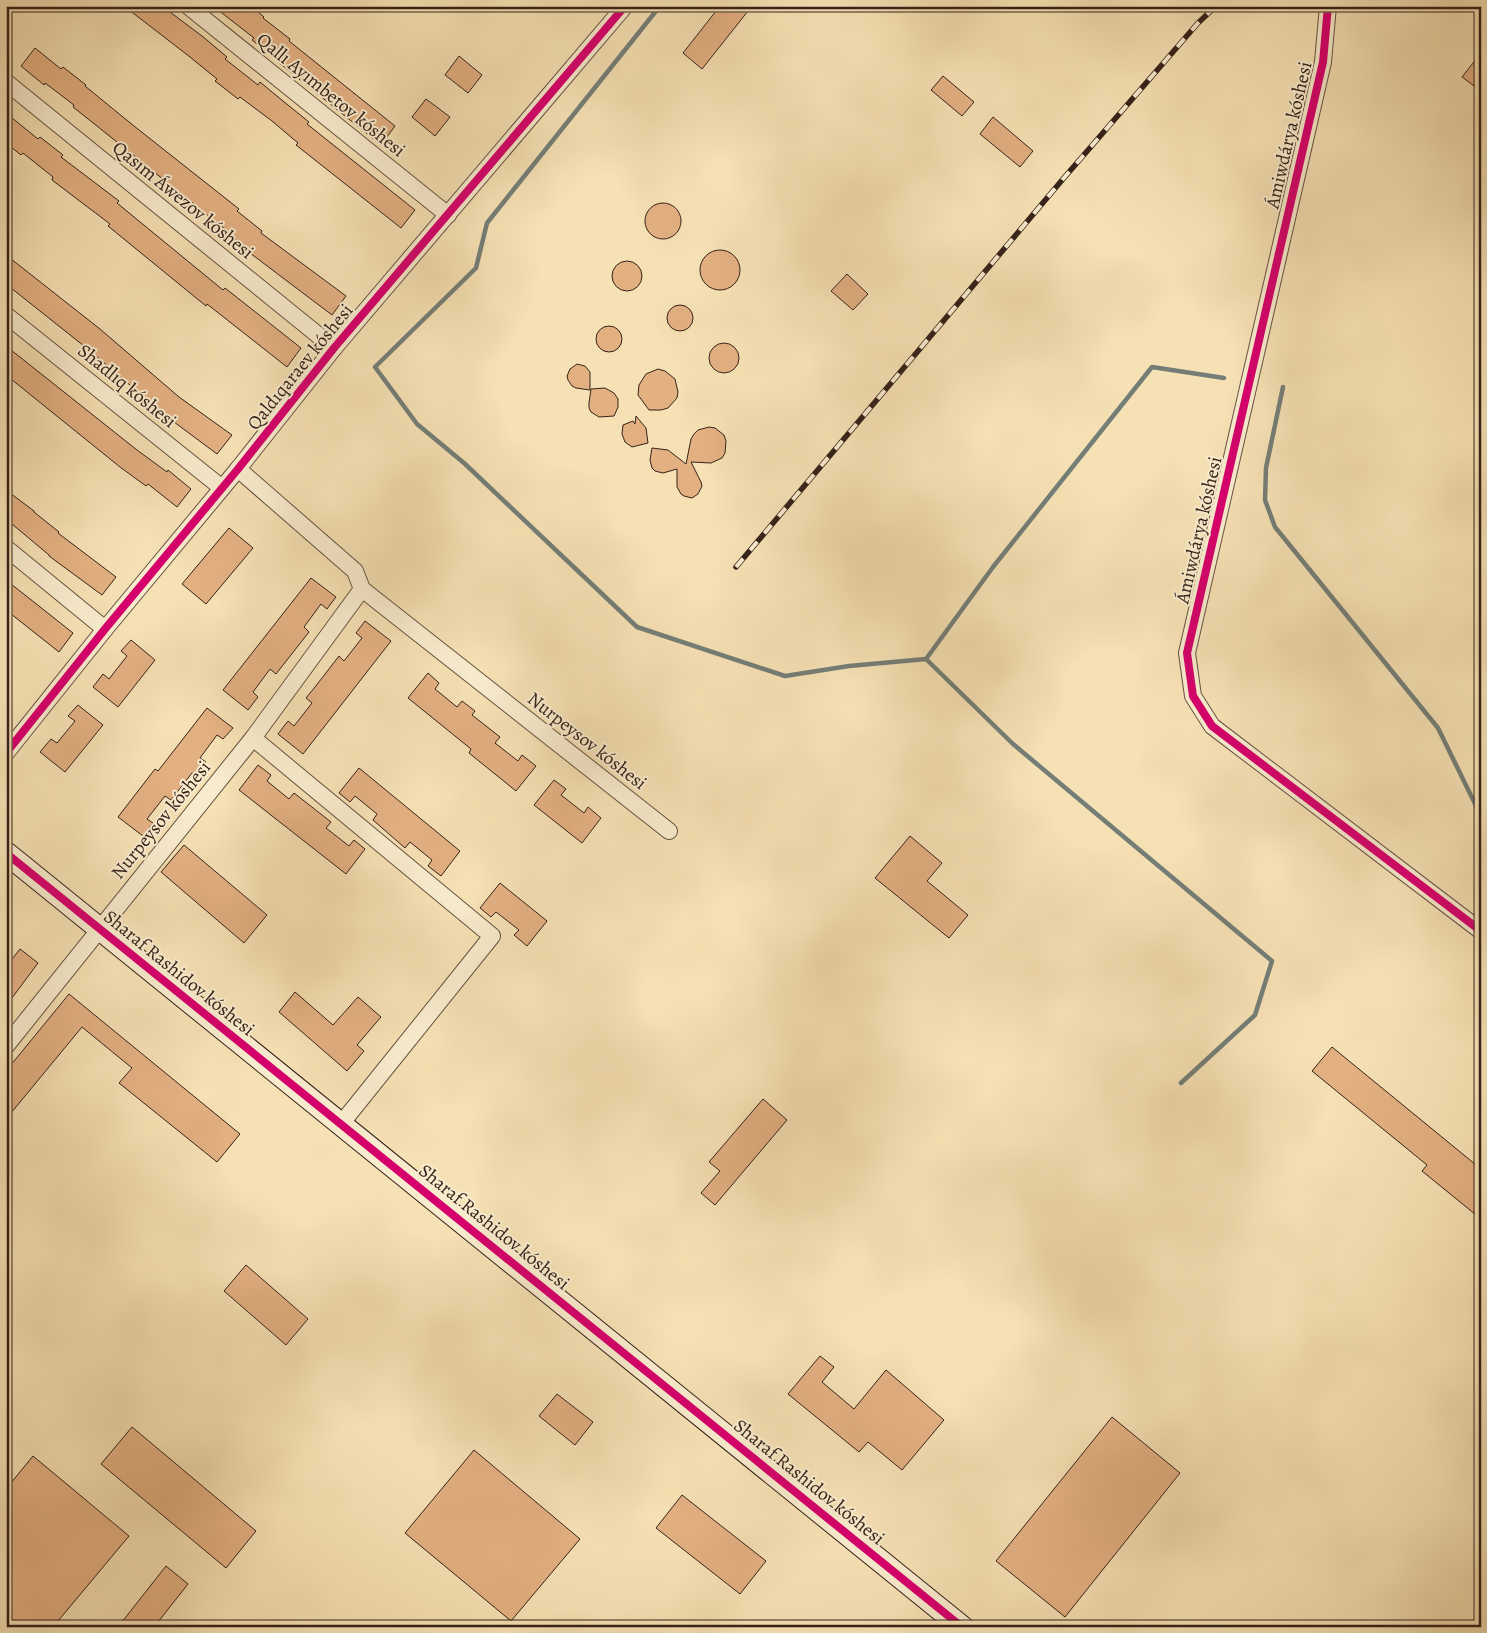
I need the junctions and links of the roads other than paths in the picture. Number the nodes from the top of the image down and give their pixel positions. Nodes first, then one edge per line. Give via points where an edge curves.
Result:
1 (188, 6) edge
2 (625, 6) edge
3 (1328, 6) edge
4 (6, 82) edge
5 (448, 215) junction
6 (6, 315) edge
7 (334, 348) junction
8 (238, 469) junction
9 (222, 488) junction
10 (6, 548) edge
11 (362, 589) junction
12 (105, 629) junction
13 (253, 738) junction
14 (6, 754) edge
15 (669, 831) dead end
16 (6, 853) edge
17 (100, 929) junction
18 (1481, 932) edge
19 (6, 1046) edge
20 (341, 1124) junction
21 (962, 1627) edge

1 - 5 street, Qallı Ayımbetov kóshesi
2 - 5 street, Qaldıqaraev kóshesi
3 - 18 street, Ámiwdárya kóshesi via 1323,62 1187,653 1193,696 1212,726
4 - 7 street, Qasım Áwezov kóshesi
5 - 7 street, Qaldıqaraev kóshesi
6 - 9 street, Shadlıq kóshesi
7 - 8 street, Qaldıqaraev kóshesi
8 - 9 street, Qaldıqaraev kóshesi
8 - 11 street, Nurpeysov kóshesi via 355,570
9 - 12 street, Qaldıqaraev kóshesi
10 - 12 street
11 - 13 street, Nurpeysov kóshesi
11 - 15 street, Nurpeysov kóshesi
12 - 14 street, Qaldıqaraev kóshesi
13 - 17 street, Nurpeysov kóshesi
13 - 20 street via 492,936
16 - 17 street, Sharaf Rashidov kóshesi
17 - 19 street, Nurpeysov kóshesi
17 - 20 street, Sharaf Rashidov kóshesi
20 - 21 street, Sharaf Rashidov kóshesi

